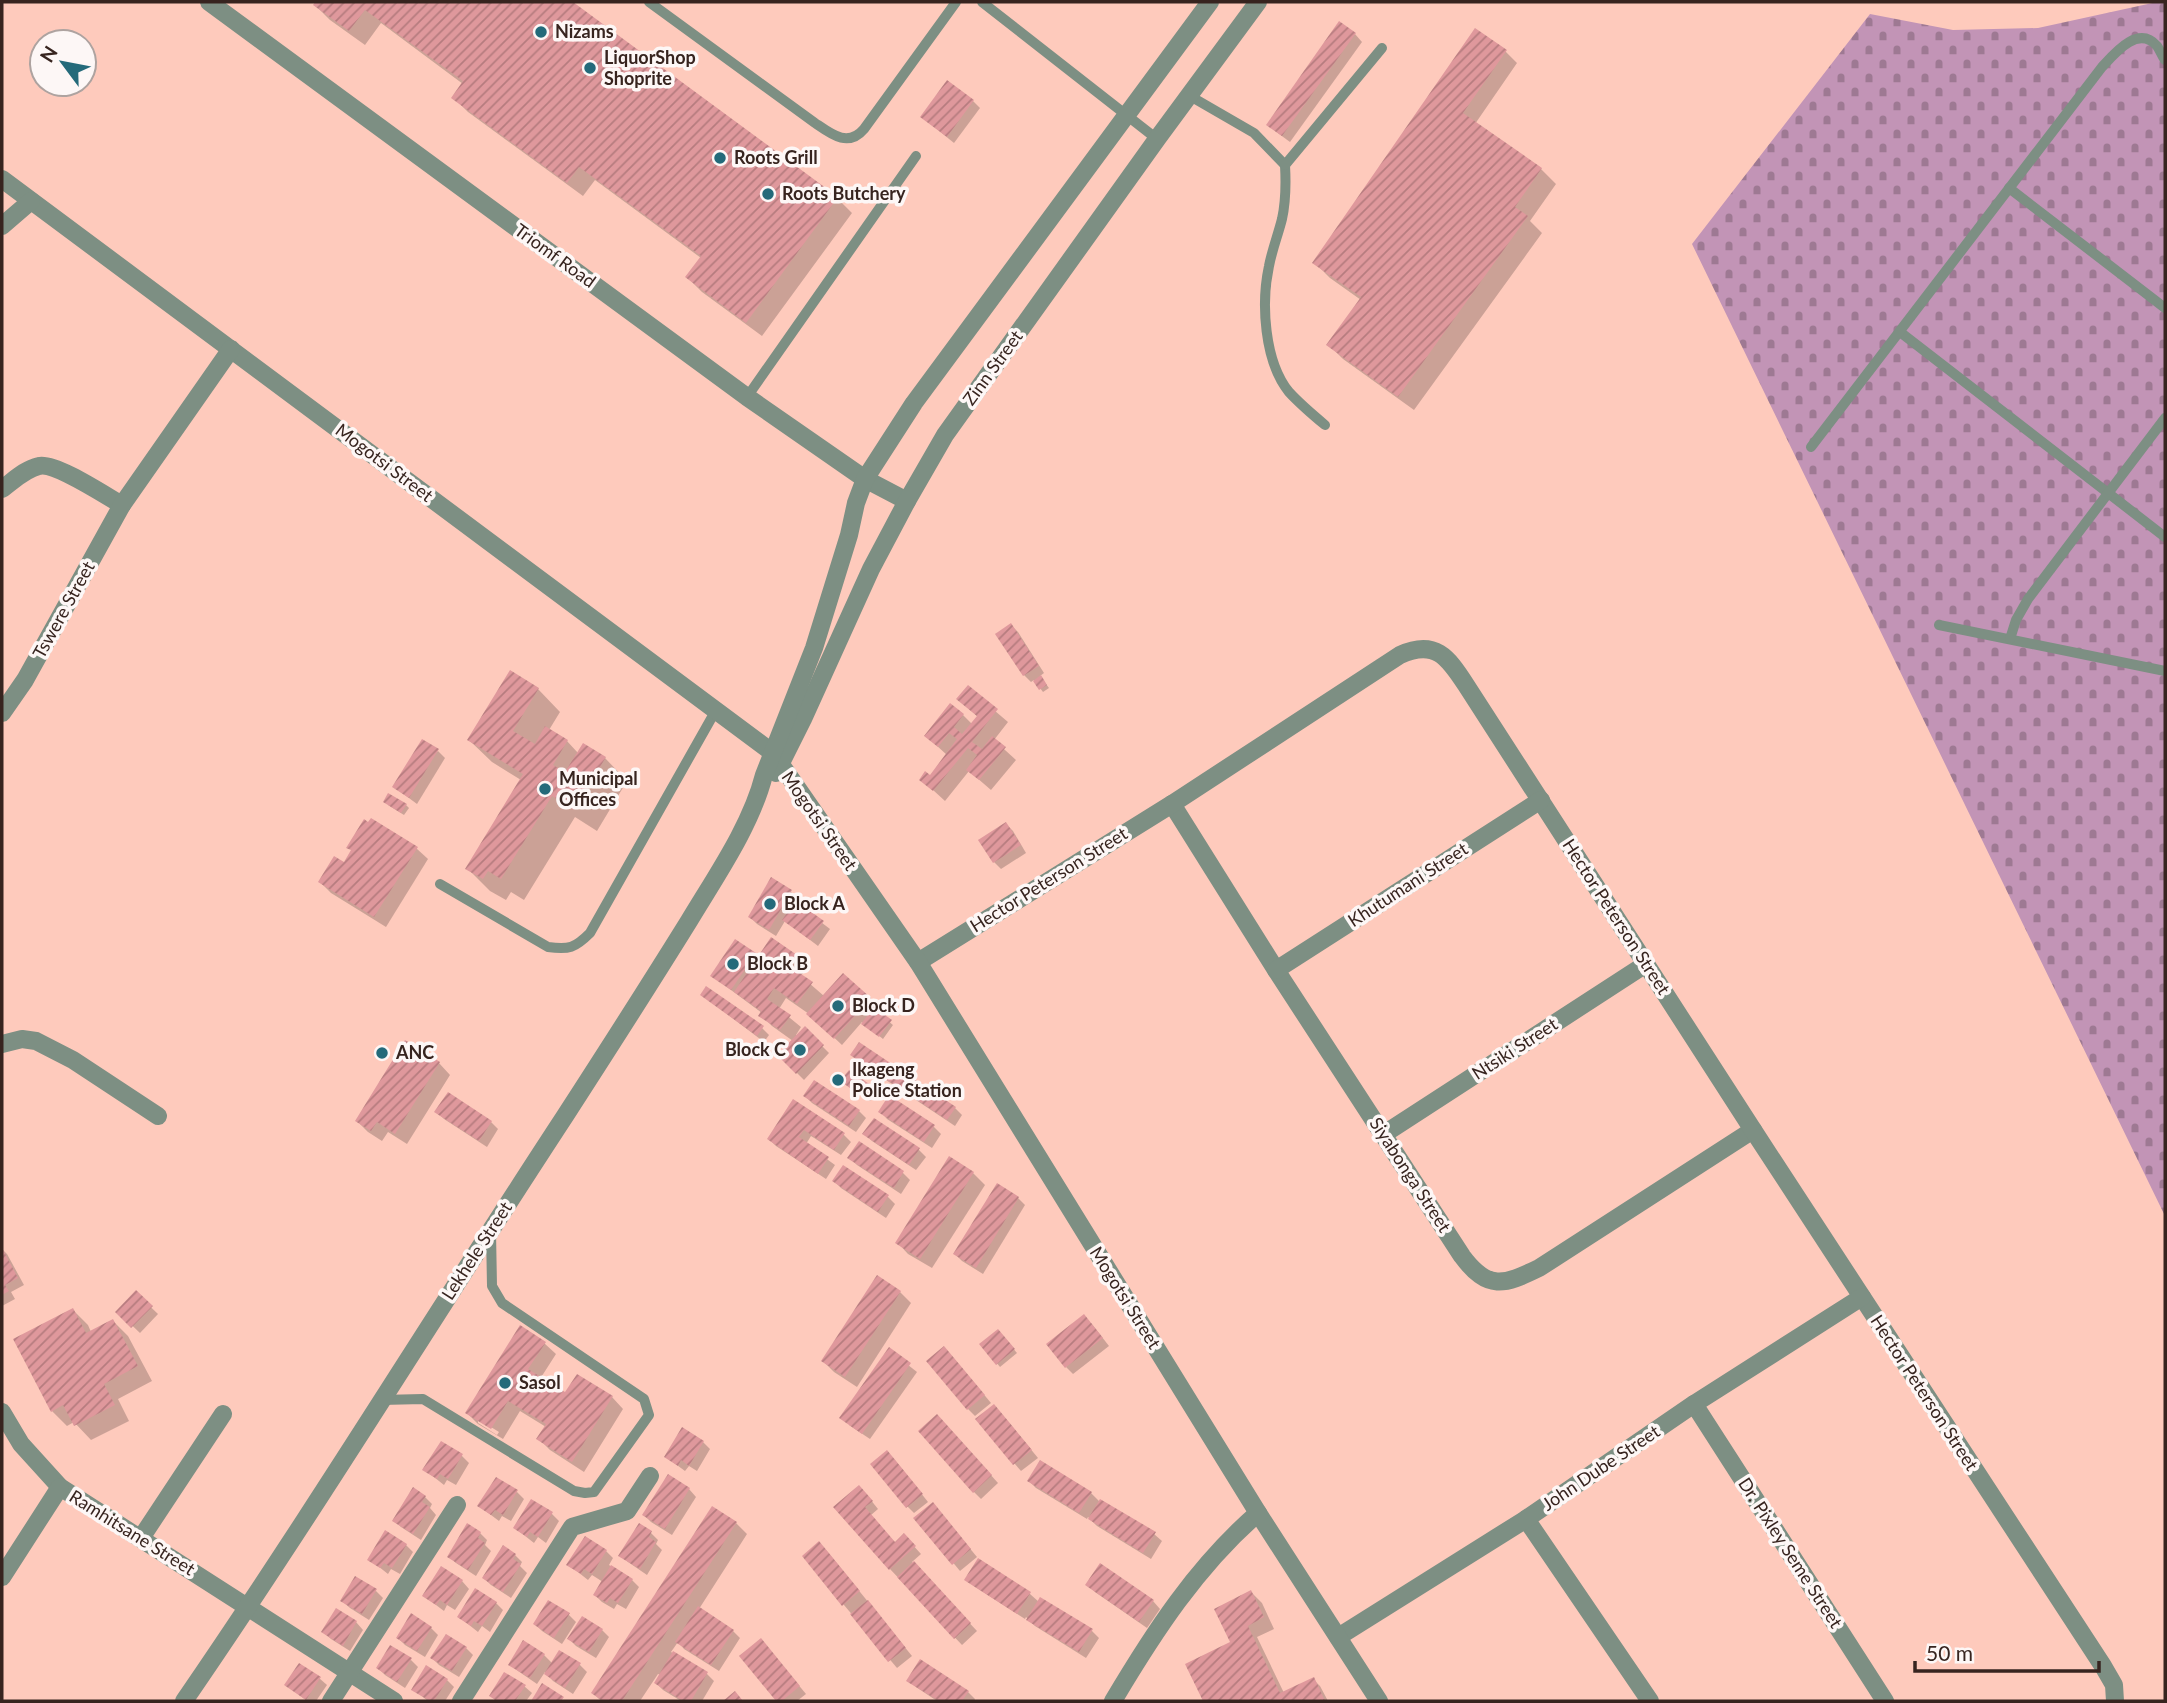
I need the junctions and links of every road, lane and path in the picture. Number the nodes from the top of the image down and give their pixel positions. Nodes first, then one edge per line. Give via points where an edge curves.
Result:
1 (209, 2) edge
2 (649, 2) edge
3 (956, 2) edge
4 (982, 2) edge
5 (1210, 2) edge
6 (1258, 2) edge
7 (1382, 48) dead end
8 (2165, 59) edge
9 (1190, 96) junction
10 (1126, 116) junction
11 (1157, 139) junction
12 (916, 156) dead end
13 (1285, 165) junction
14 (2, 179) edge
15 (2009, 188) junction
16 (31, 201) junction
17 (2, 226) edge
18 (2165, 308) edge
19 (1900, 332) junction
20 (231, 349) junction
21 (747, 397) junction
22 (2165, 418) edge
23 (1325, 425) dead end
24 (1811, 447) dead end
25 (865, 479) junction
26 (2, 489) edge
27 (2109, 494) junction
28 (907, 501) junction
29 (122, 505) junction
30 (2165, 537) edge
31 (1939, 625) dead end
32 (2010, 639) junction
33 (2165, 671) edge
34 (716, 710) junction
35 (2, 713) edge
36 (777, 760) junction
37 (1541, 800) junction
38 (1172, 804) junction
39 (440, 884) dead end
40 (918, 962) junction
41 (1646, 964) junction
42 (1276, 970) junction
43 (2, 1044) edge
44 (158, 1116) dead end
45 (1753, 1130) junction
46 (1384, 1134) junction
47 (491, 1228) junction
48 (1862, 1297) junction
49 (381, 1400) junction
50 (1694, 1404) junction
51 (2, 1412) edge
52 (223, 1414) dead end
53 (650, 1476) dead end
54 (60, 1487) junction
55 (457, 1505) dead end
56 (1258, 1513) junction
57 (1526, 1519) junction
58 (141, 1538) junction
59 (2, 1577) edge
60 (249, 1607) junction
61 (1338, 1637) junction
62 (349, 1672) junction
63 (184, 1701) edge
64 (331, 1701) edge
65 (394, 1701) edge
66 (461, 1701) edge
67 (1113, 1701) edge
68 (1379, 1701) edge
69 (1650, 1701) edge
70 (1885, 1701) edge
71 (2115, 1701) edge

1 - 21 street, Triomf Road
2 - 3 lane via 815,123 846,140 864,129
4 - 10 lane
5 - 10 street
6 - 9 street, Zinn Street
7 - 13 lane
8 - 15 lane via 2156,44 2146,40 2123,46
9 - 11 street, Zinn Street
9 - 13 lane via 1254,133
10 - 11 lane
10 - 25 street via 922,392
11 - 28 street, Zinn Street via 946,435
12 - 21 lane
13 - 23 lane via 1282,218 1266,282 1267,329 1277,372 1288,390
14 - 16 street, Mogotsi Street
15 - 18 lane
15 - 19 lane
16 - 17 street
16 - 20 street, Mogotsi Street
19 - 24 lane
19 - 27 lane
20 - 29 street, Tswere Street
20 - 34 street, Mogotsi Street
21 - 25 street, Triomf Road
22 - 27 lane
25 - 28 street, Triomf Road
25 - 36 street
26 - 29 street via 27,471 47,466
27 - 30 lane
27 - 32 lane via 2028,599
28 - 36 street, Zinn Street
29 - 35 street, Tswere Street via 32,669
31 - 32 lane
32 - 33 lane
34 - 36 street, Mogotsi Street
34 - 39 lane via 590,933 579,944 566,950 548,947
36 - 40 street, Mogotsi Street
36 - 47 street, Lekhele Street via 721,869
37 - 38 street, Hector Peterson Street via 1455,667 1445,656 1424,648 1399,655
37 - 41 street, Hector Peterson Street
37 - 42 street, Khutumani Street
38 - 40 street, Hector Peterson Street
38 - 42 street, Siyabonga Street
40 - 56 street, Mogotsi Street
41 - 45 street, Hector Peterson Street
41 - 46 street, Ntsiki Street
42 - 46 street, Siyabonga Street
43 - 44 street via 36,1041
45 - 46 street, Siyabonga Street via 1539,1268 1514,1280 1495,1282 1471,1268
45 - 48 street, Hector Peterson Street
47 - 49 street, Lekhele Street
47 - 49 lane via 492,1286 502,1303 644,1399 649,1415 594,1492 585,1493 574,1492 423,1399
48 - 50 street, John Dube Street
48 - 71 street, Hector Peterson Street via 2103,1666 2114,1685
49 - 60 street, Lekhele Street
50 - 57 street, John Dube Street
50 - 70 street, Dr. Pixley Seme Street
51 - 54 street, Ramhitsane Street via 21,1444
52 - 58 street
53 - 66 street via 627,1511 572,1527
54 - 58 street, Ramhitsane Street
54 - 59 street
55 - 62 street
56 - 61 street, Mogotsi Street
56 - 67 street via 1182,1595
57 - 61 street, John Dube Street
57 - 69 street
58 - 60 street, Ramhitsane Street
60 - 62 street, Ramhitsane Street
60 - 63 street, Lekhele Street
61 - 68 street, Mogotsi Street
62 - 64 street
62 - 65 street, Ramhitsane Street

